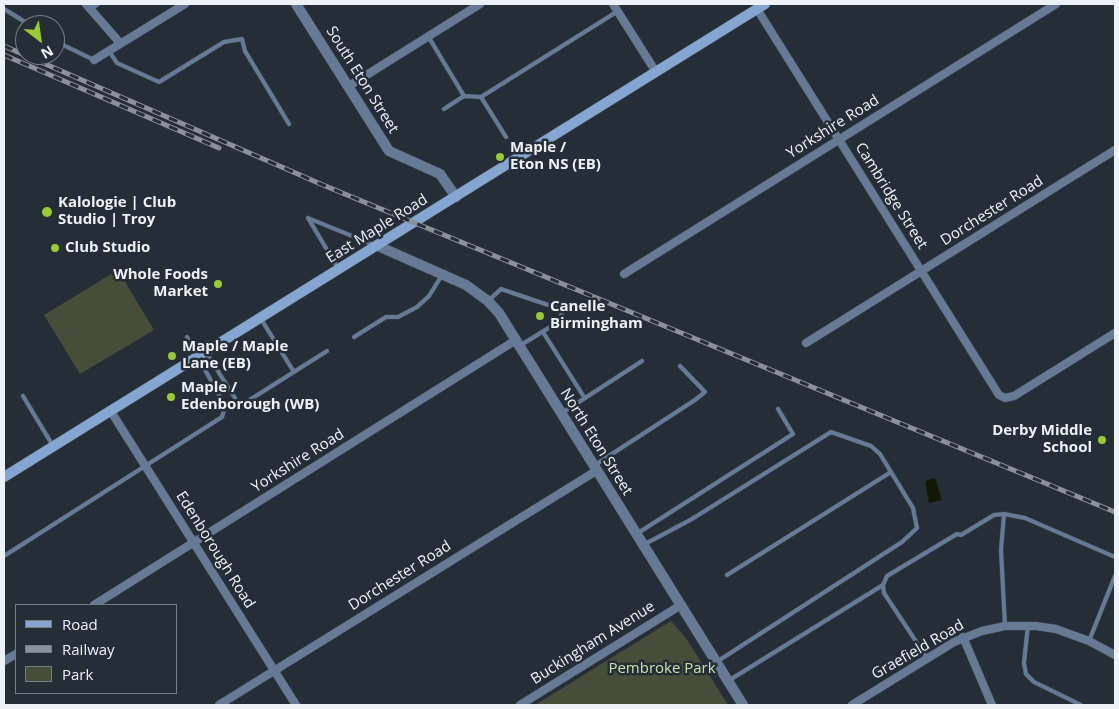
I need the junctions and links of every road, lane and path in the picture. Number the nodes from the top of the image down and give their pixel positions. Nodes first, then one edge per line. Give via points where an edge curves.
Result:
1 (98, 4) edge
2 (185, 4) edge
3 (296, 4) edge
4 (480, 4) edge
5 (1056, 4) edge
6 (88, 6) edge
7 (761, 6) edge
8 (615, 7) edge
9 (4, 9) edge
10 (15, 16) edge
11 (428, 36) junction
12 (120, 43) junction
13 (65, 46) edge
14 (109, 51) junction
15 (94, 60) joint
16 (656, 72) junction
17 (348, 86) junction
18 (464, 96) junction
19 (481, 97) junction
20 (444, 109) dead end
21 (289, 124) dead end
22 (506, 136) dead end
23 (839, 140) junction
24 (1115, 150) edge
25 (456, 197) junction
26 (378, 246) junction
27 (339, 270) junction
28 (921, 271) junction
29 (624, 274) dead end
30 (442, 275) junction
31 (488, 300) junction
32 (260, 318) junction
33 (543, 332) junction
34 (1115, 333) edge
35 (187, 337) dead end
36 (354, 337) dead end
37 (518, 343) junction
38 (806, 343) dead end
39 (327, 351) dead end
40 (201, 354) junction
41 (642, 361) dead end
42 (680, 366) dead end
43 (294, 372) junction
44 (22, 396) dead end
45 (584, 397) junction
46 (778, 409) dead end
47 (110, 410) junction
48 (560, 414) junction
49 (53, 446) junction
50 (146, 465) junction
51 (595, 468) junction
52 (891, 472) junction
53 (4, 477) edge
54 (1004, 514) junction
55 (636, 534) junction
56 (194, 543) junction
57 (644, 545) junction
58 (4, 556) edge
59 (1115, 557) edge
60 (727, 575) dead end
61 (1115, 576) edge
62 (883, 585) junction
63 (96, 604) edge
64 (681, 605) junction
65 (1028, 625) junction
66 (1005, 626) junction
67 (963, 637) junction
68 (1089, 641) junction
69 (15, 655) edge
70 (1115, 655) edge
71 (927, 658) junction
72 (4, 661) edge
73 (716, 662) junction
74 (274, 670) junction
75 (728, 681) junction
76 (219, 705) edge
77 (296, 705) edge
78 (520, 705) edge
79 (743, 705) edge
80 (852, 705) edge
81 (992, 705) edge
82 (1081, 705) edge

1 - 6 lane
2 - 12 street
3 - 17 street, South Eton Street
4 - 11 street
5 - 23 street, Yorkshire Road
6 - 12 street
7 - 16 main road, East Maple Road
7 - 23 street, Cambridge Street
8 - 16 street
8 - 19 lane
9 - 10 lane
11 - 17 street
11 - 18 lane
12 - 14 street
13 - 15 lane
14 - 15 street
14 - 21 lane via 117,63 160,82 224,42 242,39 244,51
16 - 25 main road, East Maple Road
17 - 25 street, South Eton Street via 389,151 440,174
18 - 19 lane
18 - 20 lane
19 - 22 lane
23 - 28 street, Cambridge Street
23 - 29 street, Yorkshire Road
24 - 28 street, Dorchester Road
25 - 26 main road, East Maple Road
26 - 27 main road, East Maple Road
26 - 27 lane via 308,218
26 - 30 street, North Eton Street
27 - 32 main road, East Maple Road
28 - 34 street, Cambridge Street via 1002,397 1014,396
28 - 38 street, Dorchester Road
30 - 31 street, North Eton Street
30 - 36 lane via 429,296 417,306 398,317 386,317
31 - 33 lane via 501,288 557,308 562,312 561,318
31 - 37 street, North Eton Street
32 - 40 main road, East Maple Road
32 - 43 lane
33 - 37 lane
33 - 45 lane
35 - 40 lane
37 - 48 street, North Eton Street
37 - 56 street, Yorkshire Road
39 - 43 lane
40 - 43 lane via 240,406
40 - 47 main road, East Maple Road
40 - 50 lane via 225,406 225,413 222,418
41 - 45 lane
42 - 51 lane via 705,392
44 - 49 lane
45 - 48 lane
46 - 55 lane via 793,434
47 - 49 main road, East Maple Road
47 - 50 street, Edenborough Road
48 - 51 street, North Eton Street
49 - 53 main road, East Maple Road
50 - 56 street, Edenborough Road
50 - 58 lane
51 - 55 street, North Eton Street
51 - 74 street, Dorchester Road
52 - 57 lane via 871,446 831,432
52 - 60 lane
52 - 73 lane via 913,508 917,528 902,542
54 - 59 lane via 1025,518
54 - 62 lane via 994,515 961,535 957,534 887,576
54 - 66 lane via 1001,550
55 - 57 street, North Eton Street
56 - 63 street, Yorkshire Road
56 - 74 street, Edenborough Road
57 - 64 street, North Eton Street
61 - 68 lane
62 - 71 lane via 884,593
62 - 75 lane
64 - 73 street, North Eton Street
64 - 78 street, Buckingham Avenue
65 - 66 street, Graefield Road
65 - 68 street, Graefield Road via 1056,629
65 - 82 lane via 1026,674 1034,682
66 - 67 street, Graefield Road
67 - 71 street, Graefield Road
67 - 81 street
68 - 70 street, Graefield Road
69 - 72 street
71 - 80 street, Graefield Road
73 - 75 street, North Eton Street
74 - 76 street, Dorchester Road
74 - 77 street, Edenborough Road
75 - 79 street, North Eton Street

